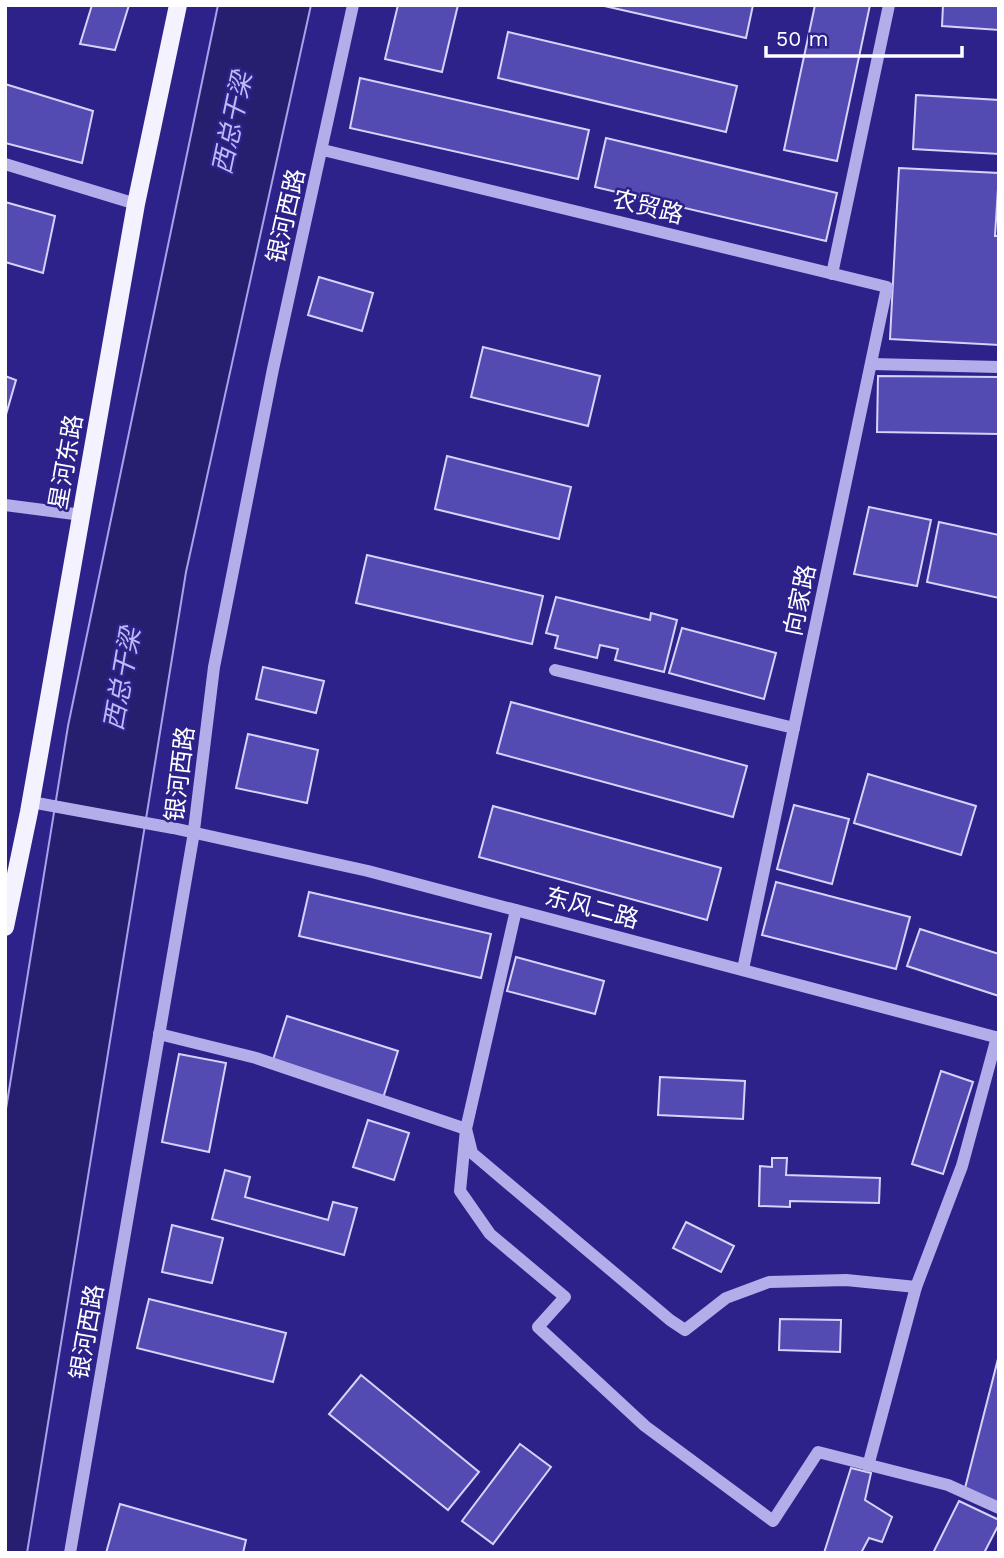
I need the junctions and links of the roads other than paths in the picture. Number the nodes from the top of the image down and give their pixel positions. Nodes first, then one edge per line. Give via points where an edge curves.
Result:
1 (178, 5) edge
2 (353, 5) edge
3 (889, 5) edge
4 (323, 150) junction
5 (5, 164) edge
6 (136, 204) junction
7 (832, 274) junction
8 (871, 364) junction
9 (999, 367) edge
10 (5, 505) edge
11 (82, 515) junction
12 (555, 670) dead end
13 (794, 728) junction
14 (31, 802) junction
15 (194, 832) junction
16 (516, 910) junction
17 (5, 928) edge
18 (743, 969) junction
19 (159, 1034) junction
20 (998, 1038) edge
21 (466, 1129) junction
22 (916, 1287) junction
23 (868, 1466) junction
24 (999, 1508) edge
25 (70, 1553) edge

1 - 6 main road, 星河东路
2 - 4 street, 银河西路
3 - 7 street
4 - 7 street, 农贸路
4 - 15 street, 银河西路 via 273,369 214,667
5 - 6 street
6 - 11 main road, 星河东路
7 - 8 street, 农贸路 via 887,287
8 - 9 street
8 - 13 street, 向家路
10 - 11 street
11 - 14 main road, 星河东路
12 - 13 street
13 - 18 street, 向家路
14 - 15 street, 东风二路
14 - 17 main road, 星河东路
15 - 16 street, 东风二路
15 - 19 street, 银河西路
16 - 18 street, 东风二路
16 - 21 street
18 - 20 street, 东风二路
19 - 21 street via 256,1058
19 - 25 street, 银河西路
20 - 22 street via 962,1166
21 - 22 street via 472,1153 685,1331 726,1298 769,1282 846,1280
21 - 23 street via 460,1191 490,1234 565,1297 538,1327 645,1426 773,1521 818,1452
22 - 23 street
23 - 24 street via 948,1485

